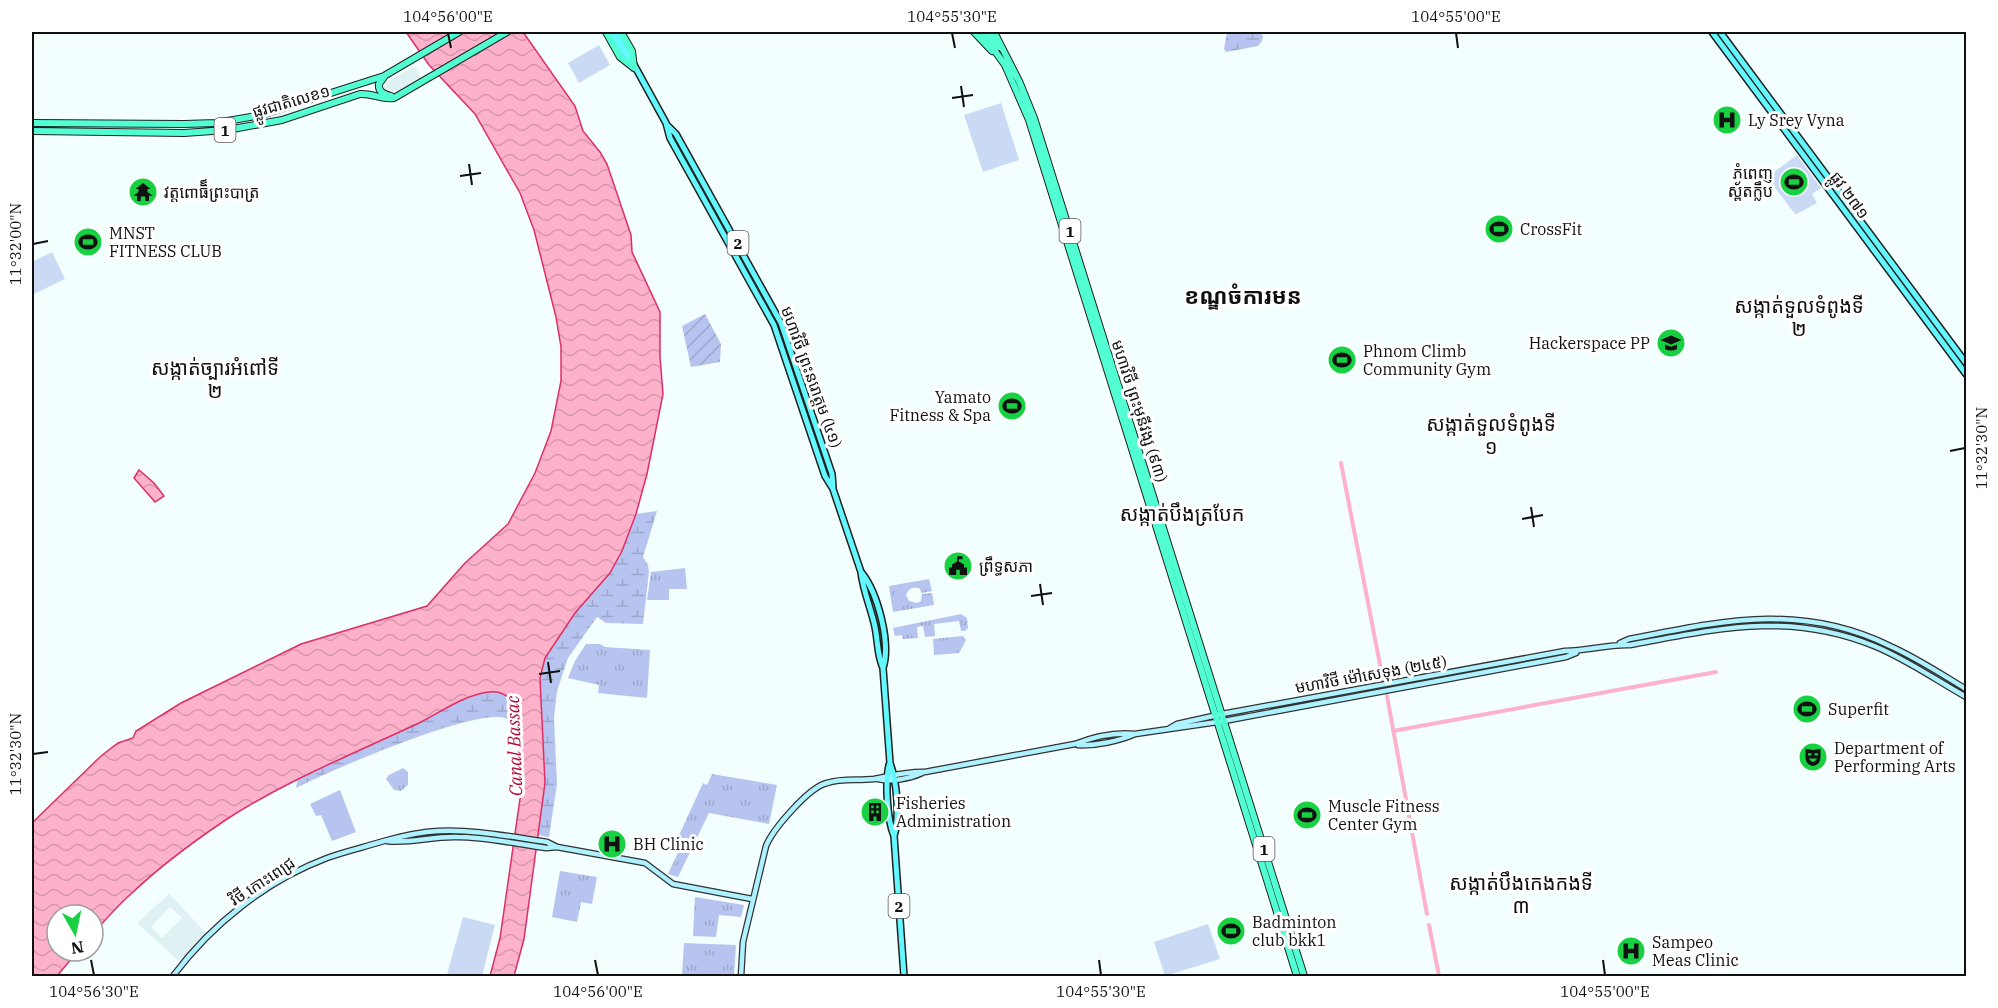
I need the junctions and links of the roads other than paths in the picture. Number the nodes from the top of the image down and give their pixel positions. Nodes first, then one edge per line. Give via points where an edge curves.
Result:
1 (459, 32) edge
2 (507, 32) edge
3 (608, 32) edge
4 (616, 32) edge
5 (621, 32) edge
6 (974, 32) edge
7 (981, 32) edge
8 (988, 32) edge
9 (994, 32) edge
10 (1712, 32) edge
11 (1720, 32) edge
12 (626, 54) junction
13 (1007, 63) junction
14 (634, 68) junction
15 (384, 76) junction
16 (403, 94) junction
17 (32, 123) edge
18 (32, 131) edge
19 (1966, 363) edge
20 (1966, 374) edge
21 (1759, 618) junction
22 (1759, 625) junction
23 (1618, 644) junction
24 (1966, 688) edge
25 (1964, 696) edge
26 (1219, 718) junction
27 (890, 763) junction
28 (894, 777) junction
29 (887, 778) junction
30 (1240, 784) junction
31 (894, 837) junction
32 (386, 841) junction
33 (546, 845) junction
34 (753, 898) junction
35 (173, 976) edge
36 (741, 976) edge
37 (904, 976) edge
38 (1297, 976) edge
39 (1304, 976) edge

1 - 15 highway, ផ្លូវជាតិលេខ១ / 1
2 - 16 highway, ផ្លូវជាតិលេខ១ / 1
3 - 12 main road, 2
3 - 14 highway via 620,57
4 - 12 main road, 2
5 - 14 highway via 632,51
6 - 13 highway, 1
7 - 13 highway
8 - 13 highway
9 - 13 highway, 1
10 - 20 main road, ផ្លូវ ២៧១
11 - 19 main road, ផ្លូវ ២៧១
12 - 14 main road, 2
13 - 26 highway, មហាវិថី ព្រះមុនីវង្ស (៩៣) / 1 via 1029,120
14 - 27 main road, មហាវិថី ព្រះនរោត្តម (៤១) / 2 via 676,134 781,323 861,572 869,582 881,619
15 - 16 highway via 380,91 391,96
15 - 17 highway, ផ្លូវជាតិលេខ១ / 1 via 279,111 237,120 184,124
16 - 18 highway, ផ្លូវជាតិលេខ១ / 1 via 390,99 360,94 282,120 216,131
21 - 22 main road
21 - 23 main road, មហាវិថី ម៉ៅសេទុង (២៤៥) via 1725,621
21 - 24 main road, មហាវិថី ម៉ៅសេទុង (២៤៥) via 1805,620 1850,630 1890,645
22 - 23 main road, មហាវិថី ម៉ៅសេទុង (២៤៥)
22 - 25 main road, មហាវិថី ម៉ៅសេទុង (២៤៥) via 1815,629 1865,642
23 - 26 main road, មហាវិថី ម៉ៅសេទុង (២៤៥) via 1566,657
24 - 25 main road
26 - 28 main road, មហាវិថី ម៉ៅសេទុង (២៤៥)
26 - 30 highway, មហាវិថី ព្រះមុនីវង្ស (៩៣) / 1
27 - 28 main road, មហាវិថី ព្រះនរោត្តម (៤១) / 2
27 - 29 main road, មហាវិថី ព្រះនរោត្តម (៤១) / 2
28 - 29 main road, មហាវិថី ម៉ៅសេទុង (២៤៥)
28 - 31 main road, មហាវិថី ព្រះនរោត្តម (៤១) / 2
29 - 31 main road, មហាវិថី ព្រះនរោត្តម (៤១) / 2
29 - 34 main road, មហាវិថី ម៉ៅសេទុង (២៤៥) via 829,782 807,795 769,839
30 - 38 highway, មហាវិថី ព្រះមុនីវង្ស (៩៣) / 1
30 - 39 highway, មហាវិថី ព្រះមុនីវង្ស (៩៣) / 1
31 - 37 main road, មហាវិថី ព្រះនរោត្តម (៤១) / 2
32 - 33 main road, វិថី កោះពេជ្រ via 460,837
32 - 33 main road, វិថី កោះពេជ្រ via 395,836 467,831
32 - 35 main road, វិថី កោះពេជ្រ via 326,858 270,886 213,931
33 - 34 main road, វិថី កោះពេជ្រ via 645,863 673,884
34 - 36 main road, មហាវិថី ម៉ៅសេទុង (២៤៥) via 743,942

